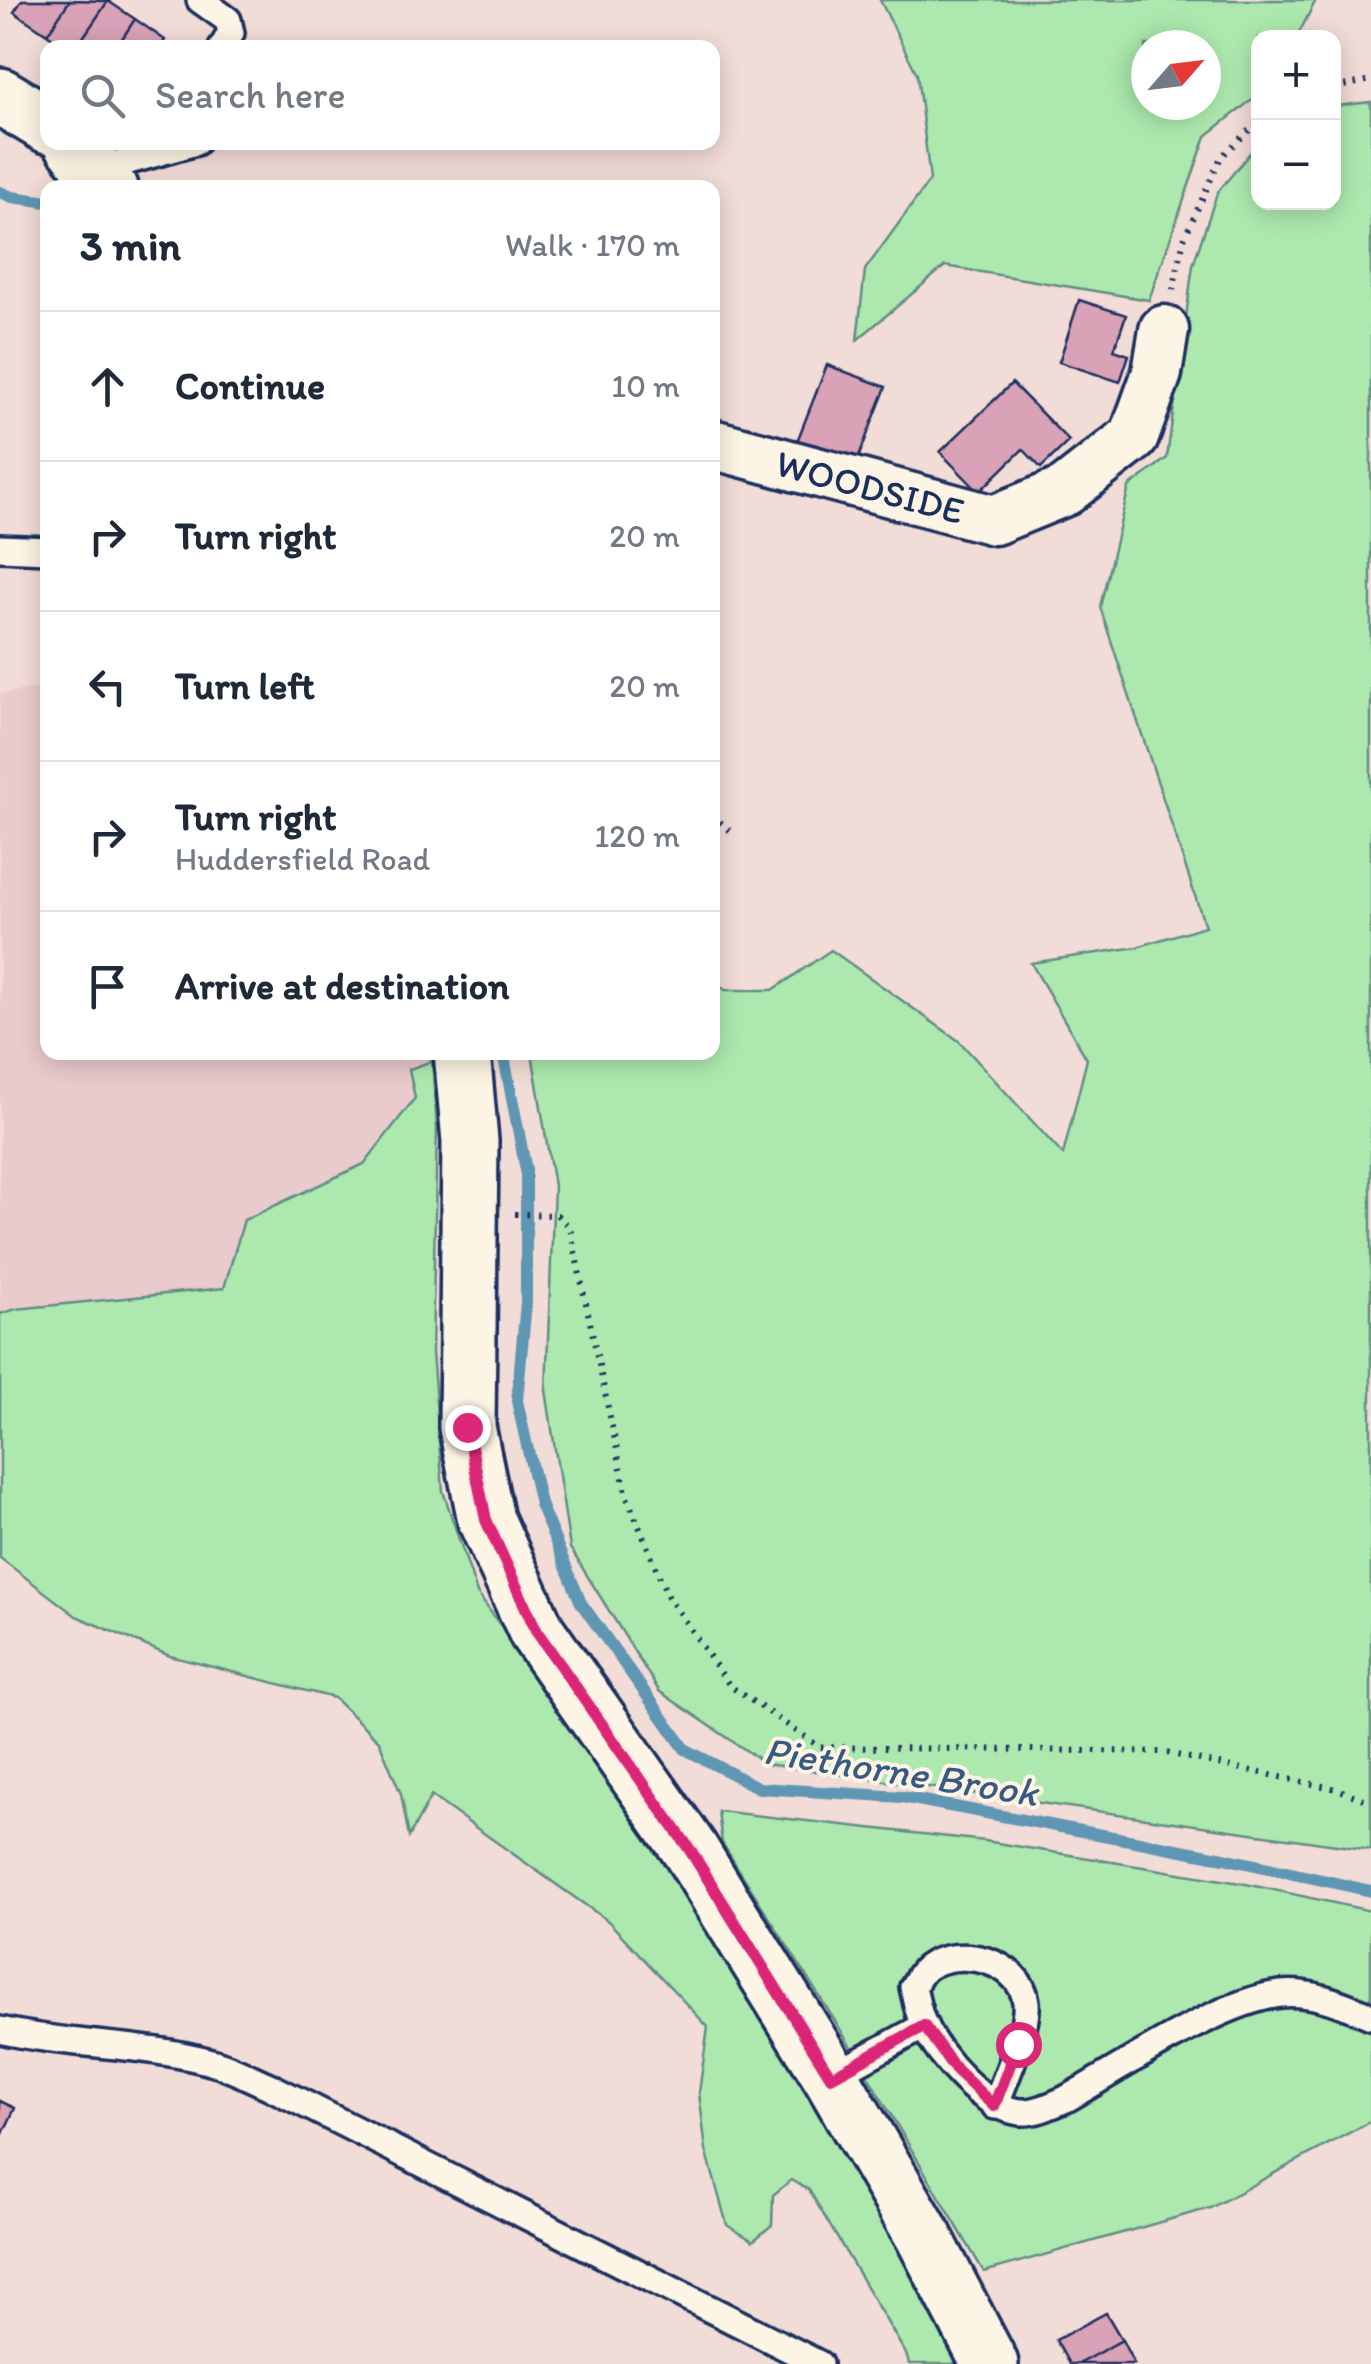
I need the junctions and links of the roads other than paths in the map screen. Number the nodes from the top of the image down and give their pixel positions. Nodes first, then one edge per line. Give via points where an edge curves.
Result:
1 (200, 0) edge
2 (227, 40) edge
3 (0, 96) edge
4 (40, 120) edge
5 (162, 150) edge
6 (103, 164) edge
7 (1164, 330) road end
8 (720, 446) edge
9 (0, 548) edge
10 (40, 550) edge
11 (463, 1060) edge
12 (1371, 2016) edge
13 (924, 2026) junction
14 (0, 2030) edge
15 (831, 2077) junction
16 (994, 2106) junction
17 (819, 2364) edge
18 (990, 2364) edge

1 - 2 lane via 228,20
3 - 4 main road
5 - 6 lane
7 - 8 street, WOODSIDE via 1158,373 1134,437 1065,491 994,520
9 - 10 lane
11 - 15 main road via 470,1141 467,1427 486,1520 537,1632 690,1850
12 - 16 lane via 1324,1997 1282,1994 1243,2004 1177,2036 1048,2108
13 - 15 lane
13 - 16 lane
13 - 16 lane via 913,1987 922,1970 938,1961 973,1958 1019,1980 1027,2004
14 - 17 lane via 213,2062
15 - 18 main road

